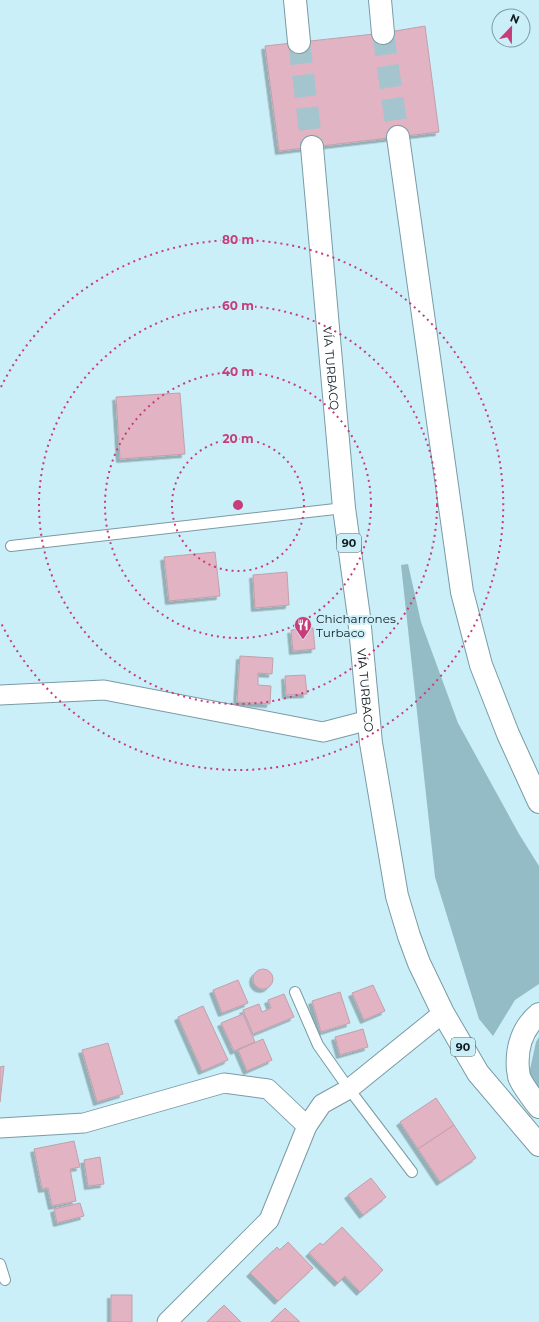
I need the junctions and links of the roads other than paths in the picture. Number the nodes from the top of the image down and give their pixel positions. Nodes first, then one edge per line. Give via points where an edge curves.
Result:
1 (295, 0) edge
2 (380, 0) edge
3 (383, 33) tunnel mouth
4 (299, 42) tunnel mouth
5 (398, 137) tunnel mouth
6 (312, 147) tunnel mouth
7 (344, 508) junction
8 (11, 546) dead end
9 (0, 695) edge
10 (369, 720) junction
11 (539, 802) edge
12 (295, 992) dead end
13 (443, 1013) junction
14 (539, 1014) edge
15 (349, 1089) junction
16 (539, 1107) edge
17 (307, 1126) junction
18 (0, 1128) edge
19 (539, 1145) edge
20 (412, 1172) dead end
21 (0, 1264) edge
22 (5, 1280) dead end
23 (167, 1322) edge

1 - 4 highway
2 - 3 highway
5 - 11 highway via 462,592 481,665 508,734
6 - 7 highway, VÍA TURBACO / 90
7 - 8 lane
7 - 10 highway, VÍA TURBACO / 90 via 359,617
9 - 10 street via 104,690 324,732
10 - 13 highway, VÍA TURBACO / 90 via 397,896 418,963
12 - 15 lane via 318,1045
13 - 15 street
13 - 19 highway, VÍA TURBACO / 90 via 478,1073
14 - 16 highway via 525,1030 517,1059 519,1078
15 - 17 street via 322,1104
15 - 20 lane
17 - 18 street via 268,1090 224,1083 84,1122
17 - 23 street via 269,1220
21 - 22 lane

